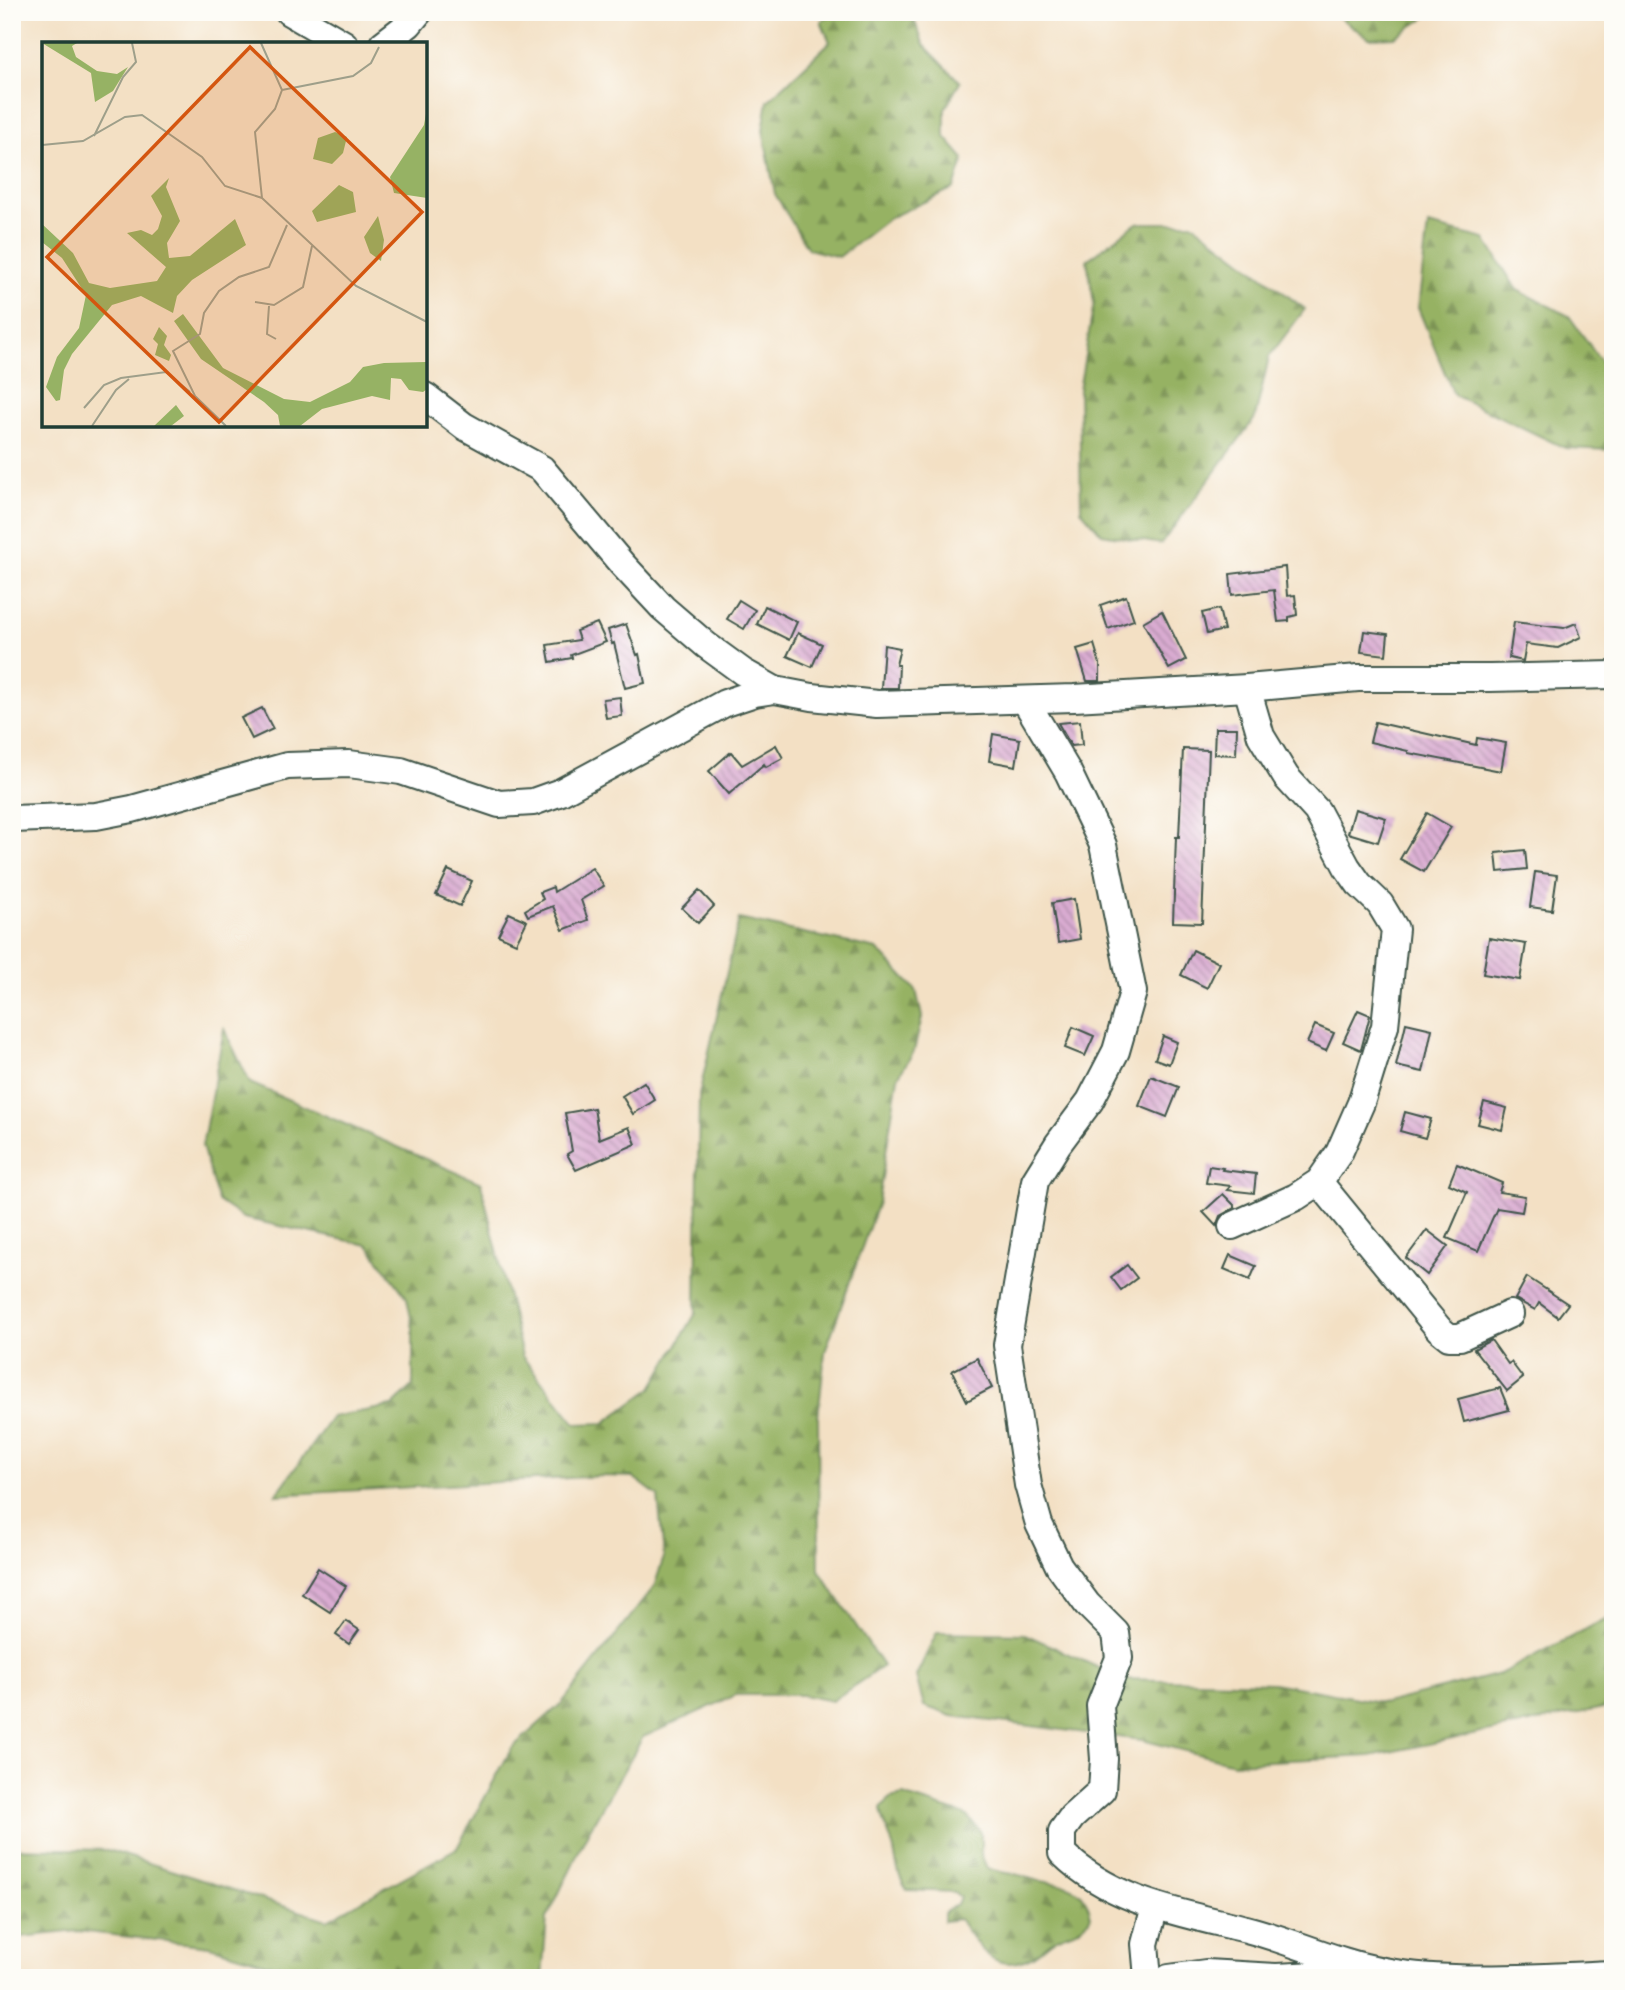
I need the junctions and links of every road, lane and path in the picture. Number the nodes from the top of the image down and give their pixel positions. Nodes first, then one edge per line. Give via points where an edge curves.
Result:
1 (289, 12) edge
2 (419, 12) edge
3 (341, 42) edge
4 (386, 42) edge
5 (427, 398) edge
6 (1613, 675) edge
7 (1247, 688) junction
8 (775, 690) junction
9 (1025, 700) junction
10 (12, 819) edge
11 (1319, 1182) junction
12 (1232, 1226) dead end
13 (1510, 1314) dead end
14 (1155, 1906) junction
15 (1384, 1971) junction
16 (1613, 1974) edge
17 (1148, 1978) edge
18 (1169, 1978) edge

1 - 3 street
2 - 4 street
5 - 8 street via 464,426 542,469 663,608 706,645
6 - 7 street via 1358,678
7 - 9 street
7 - 11 street via 1261,736 1286,777 1317,811 1347,867 1395,929 1385,1026 1361,1103 1339,1153
8 - 9 street via 877,704
8 - 10 street via 725,703 561,792 533,802 499,804 401,771 349,764 287,766 96,816
9 - 14 street via 1068,772 1103,845 1133,992 1116,1051 1090,1101 1035,1181 1007,1345 1028,1485 1039,1524 1059,1566 1116,1633 1118,1645 1119,1658 1100,1706 1102,1790 1062,1831 1062,1853 1078,1869 1119,1893
11 - 12 street
11 - 13 street via 1449,1337
14 - 15 street
14 - 17 street via 1145,1944
15 - 16 street via 1435,1977
15 - 18 street via 1276,1977 1206,1973

